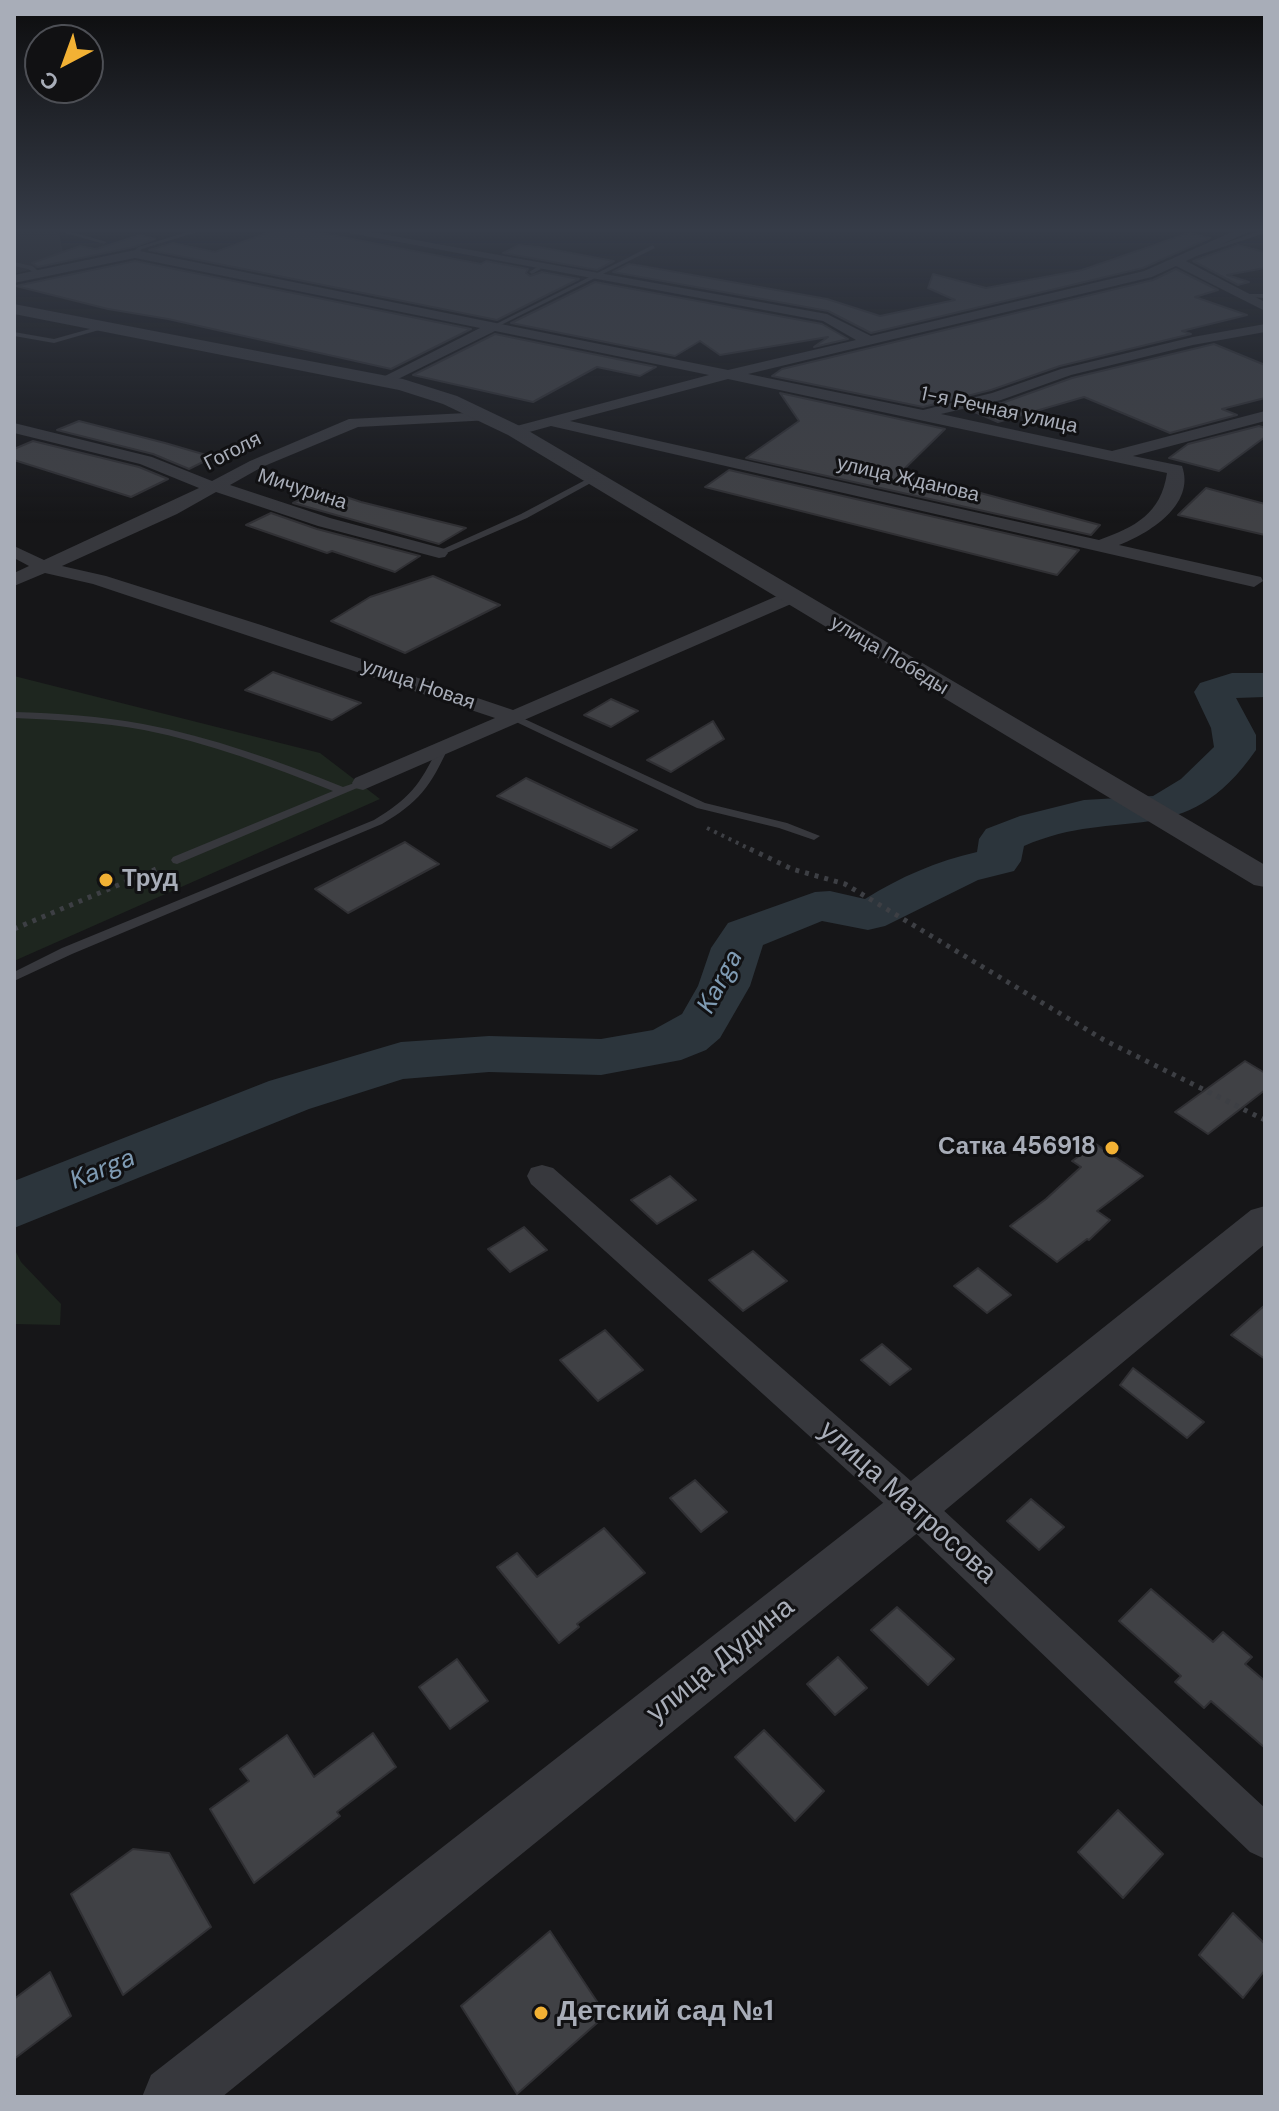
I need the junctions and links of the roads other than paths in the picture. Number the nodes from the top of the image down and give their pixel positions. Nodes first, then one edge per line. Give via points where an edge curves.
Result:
1 (104, 327) joint
2 (494, 327) edge
3 (497, 327) edge
4 (843, 327) edge
5 (929, 327) edge
6 (1265, 328) edge
7 (14, 334) edge
8 (869, 341) junction
9 (723, 376) junction
10 (386, 381) junction
11 (920, 414) junction
12 (1265, 416) edge
13 (486, 417) junction
14 (552, 421) junction
15 (14, 428) edge
16 (515, 431) junction
17 (1111, 456) junction
18 (594, 479) junction
19 (212, 487) junction
20 (1100, 546) junction
21 (14, 551) edge
22 (439, 553) joint
23 (44, 567) junction
24 (14, 580) edge
25 (1254, 581) dead end
26 (791, 597) junction
27 (14, 715) edge
28 (516, 718) junction
29 (443, 748) junction
30 (363, 783) joint
31 (342, 791) junction
32 (814, 836) dead end
33 (177, 860) road end
34 (1265, 878) edge
35 (14, 977) edge
36 (542, 1176) dead end
37 (1265, 1221) edge
38 (914, 1507) junction
39 (1265, 1837) edge
40 (173, 2097) edge

1 - 7 lane via 54,341
1 - 10 street
2 - 10 street
3 - 9 street, 1-я Речная улица
4 - 8 street
5 - 8 street
6 - 11 street via 1066,372 996,397
8 - 9 street
9 - 11 street, 1-я Речная улица
9 - 14 street
10 - 13 street
11 - 17 street, 1-я Речная улица
12 - 17 street
13 - 16 street
13 - 19 street, Гоголя via 355,422
14 - 16 street
14 - 20 street, улица Жданова
15 - 19 street, Мичурина via 146,460
16 - 18 street, улица Победы
17 - 20 street, 1-я Речная улица via 1176,470 1175,482 1162,515
18 - 22 lane
18 - 26 street, улица Победы
19 - 22 street, Мичурина
19 - 23 street, Гоголя
20 - 25 street, улица Жданова
21 - 23 street, улица Новая
23 - 24 street, Гоголя
23 - 28 street, улица Новая via 254,629
26 - 28 street
26 - 34 street, улица Победы
27 - 31 lane via 95,719 175,731
28 - 29 street
28 - 32 lane, улица Новая via 701,806
29 - 30 street
29 - 35 lane via 413,801 378,822
30 - 31 lane
31 - 33 lane
36 - 38 street, улица Матросова
37 - 38 street, улица Дудина
38 - 39 street, улица Матросова
38 - 40 street, улица Дудина

